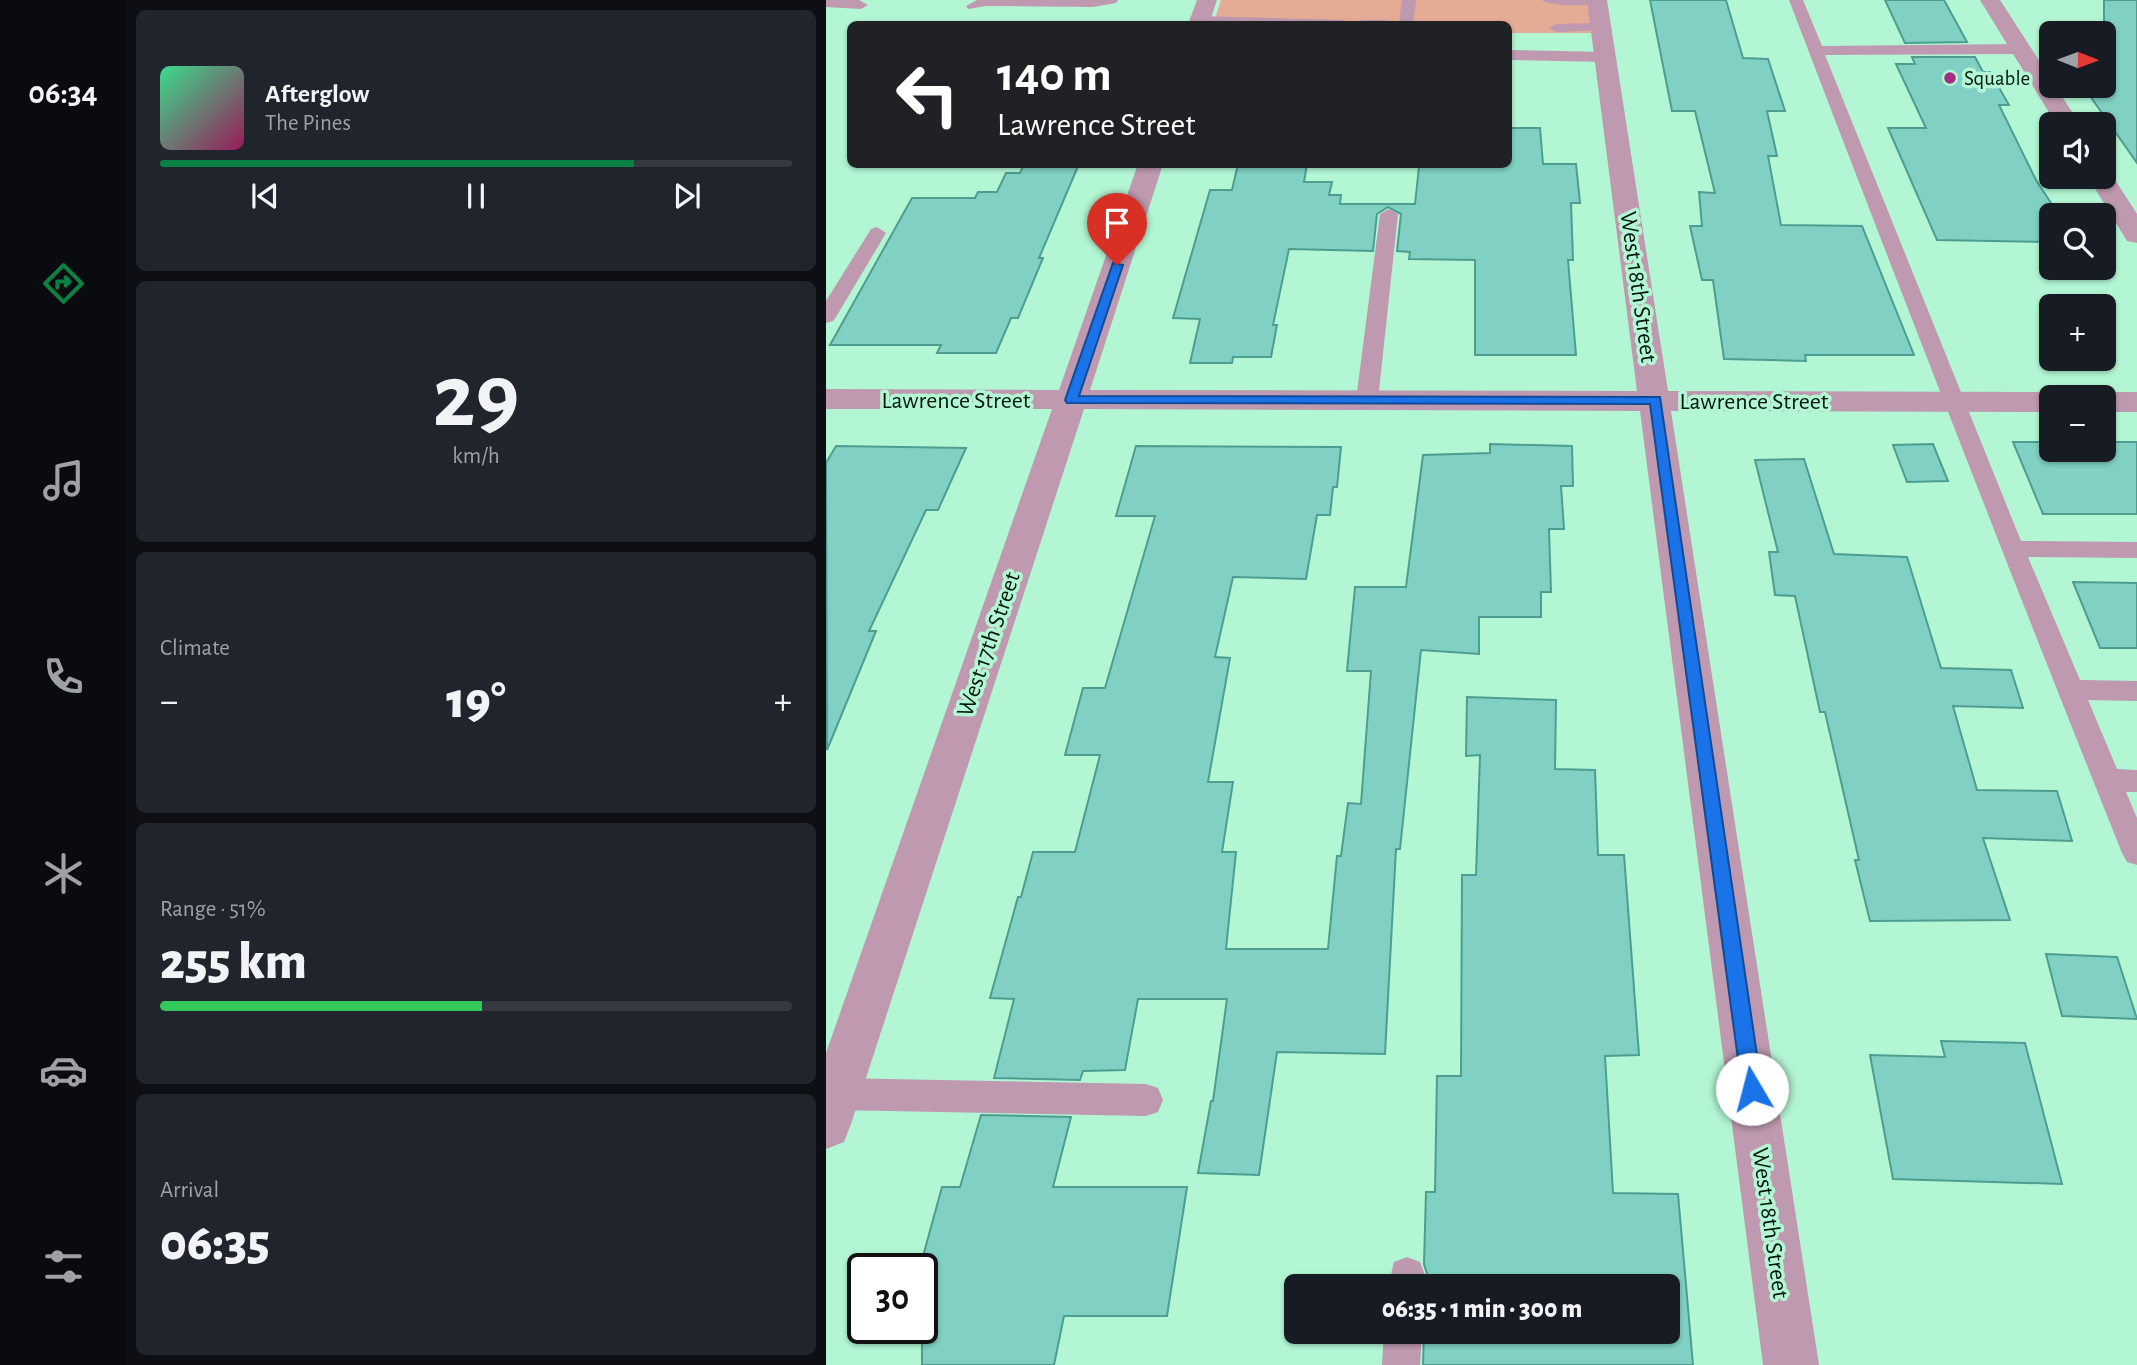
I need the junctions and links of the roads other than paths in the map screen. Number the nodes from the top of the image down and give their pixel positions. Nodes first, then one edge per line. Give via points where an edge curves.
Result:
1 (1111, 0) edge
2 (1409, 0) edge
3 (1549, 0) edge
4 (1995, 1) edge
5 (1797, 2) edge
6 (826, 3) edge
7 (858, 3) edge
8 (981, 3) edge
9 (1006, 5) edge
10 (1202, 15) edge
11 (1253, 21) edge
12 (1406, 21) edge
13 (1600, 21) edge
14 (1556, 27) dead end
15 (2021, 49) junction
16 (1816, 51) junction
17 (1512, 54) edge
18 (2060, 112) edge
19 (1150, 168) edge
20 (2108, 189) edge
21 (1388, 214) dead end
22 (877, 233) dead end
23 (2137, 235) edge
24 (826, 317) edge
25 (826, 400) edge
26 (1072, 400) junction
27 (1367, 400) junction
28 (1656, 400) junction
29 (1953, 402) junction
30 (2039, 402) edge
31 (2116, 402) edge
32 (2137, 402) edge
33 (2013, 549) junction
34 (2137, 550) edge
35 (2070, 690) junction
36 (2137, 691) edge
37 (2107, 780) junction
38 (2137, 781) edge
39 (2137, 853) edge
40 (1146, 1100) dead end
41 (831, 1109) edge
42 (1402, 1344) edge
43 (1401, 1365) edge
44 (1791, 1365) edge

1 - 9 lane
2 - 12 lane
3 - 13 lane
4 - 15 street
5 - 16 lane
6 - 7 lane
8 - 9 lane
10 - 11 lane
13 - 14 lane
13 - 17 lane
13 - 28 street, West 18th Street
15 - 16 lane
15 - 18 street
16 - 29 lane
19 - 26 street, West 17th Street
20 - 23 street
21 - 27 lane
22 - 24 lane
25 - 26 street, Lawrence Street
26 - 27 street, Lawrence Street
26 - 41 street, West 17th Street
27 - 28 street, Lawrence Street
28 - 29 street, Lawrence Street
28 - 44 street, West 18th Street
29 - 30 street, Lawrence Street
29 - 33 lane
31 - 32 street
33 - 34 lane
33 - 35 lane
35 - 36 lane
35 - 37 lane
37 - 38 lane
37 - 39 lane
40 - 41 lane
42 - 43 lane

